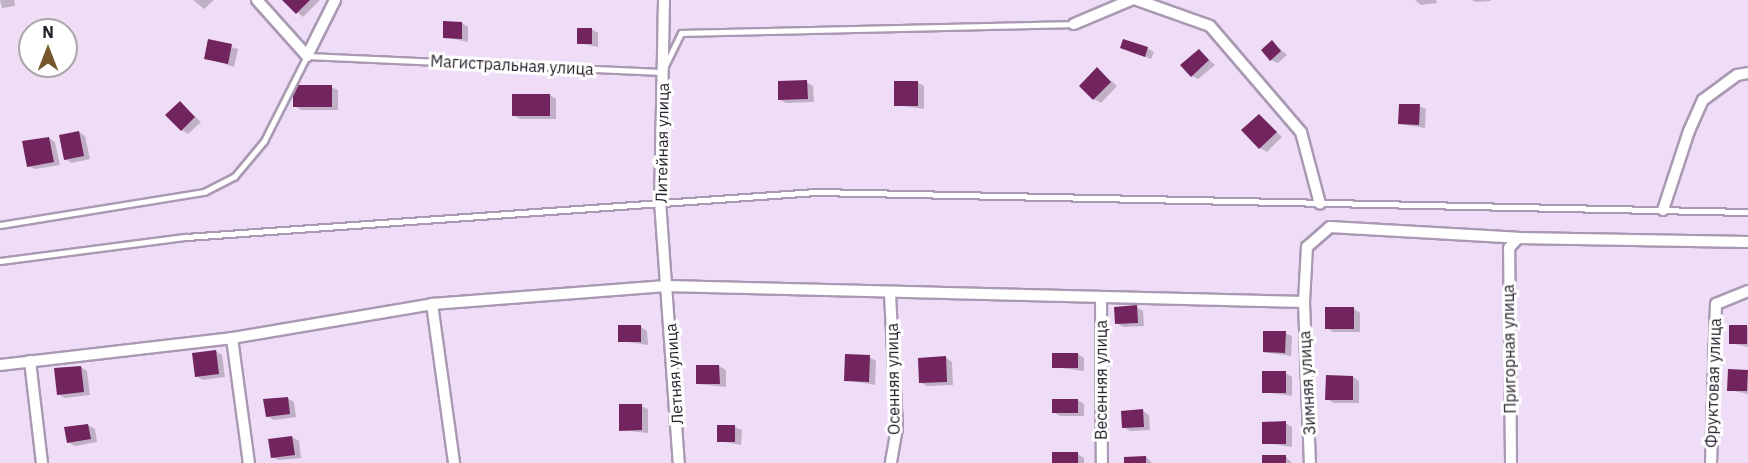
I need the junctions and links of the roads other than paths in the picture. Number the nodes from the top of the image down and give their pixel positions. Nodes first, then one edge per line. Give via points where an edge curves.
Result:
1 (257, 0) edge
2 (335, 0) edge
3 (664, 0) edge
4 (1131, 0) edge
5 (1137, 0) edge
6 (1074, 24) joint
7 (307, 56) junction
8 (662, 72) junction
9 (1748, 73) edge
10 (660, 201) junction
11 (1320, 204) junction
12 (1663, 210) junction
13 (1748, 212) edge
14 (0, 225) edge
15 (1518, 238) junction
16 (1748, 242) edge
17 (0, 261) edge
18 (666, 286) junction
19 (1748, 291) edge
20 (890, 294) junction
21 (1101, 297) junction
22 (1304, 302) junction
23 (432, 303) junction
24 (232, 338) junction
25 (30, 361) junction
26 (0, 364) edge
27 (42, 463) edge
28 (249, 463) edge
29 (454, 463) edge
30 (679, 463) edge
31 (891, 463) edge
32 (1102, 463) edge
33 (1310, 463) edge
34 (1511, 463) edge
35 (1711, 463) edge

1 - 7 street
2 - 7 street
3 - 8 street, Литейная улица
4 - 6 street
5 - 11 street via 1210,27 1301,132
6 - 8 lane via 681,33
7 - 8 lane, Магистральная улица
7 - 14 lane via 264,141 234,177 204,192
8 - 10 street, Литейная улица
9 - 12 street via 1737,75 1703,100
10 - 11 lane via 816,192
10 - 17 lane via 186,237
10 - 18 street, Литейная улица
11 - 12 lane
12 - 13 lane
15 - 16 street, Зимняя улица
15 - 22 street, Зимняя улица via 1330,227 1307,247
15 - 34 street, Пригорная улица via 1509,248
18 - 20 street
18 - 23 street
18 - 30 street, Летняя улица
19 - 35 street, Фруктовая улица via 1716,303
20 - 21 street
20 - 31 street, Осенняя улица via 897,428
21 - 22 street
21 - 32 street, Весенняя улица
22 - 33 street, Зимняя улица
23 - 24 street
23 - 29 street
24 - 25 street
24 - 28 street
25 - 26 street
25 - 27 street

